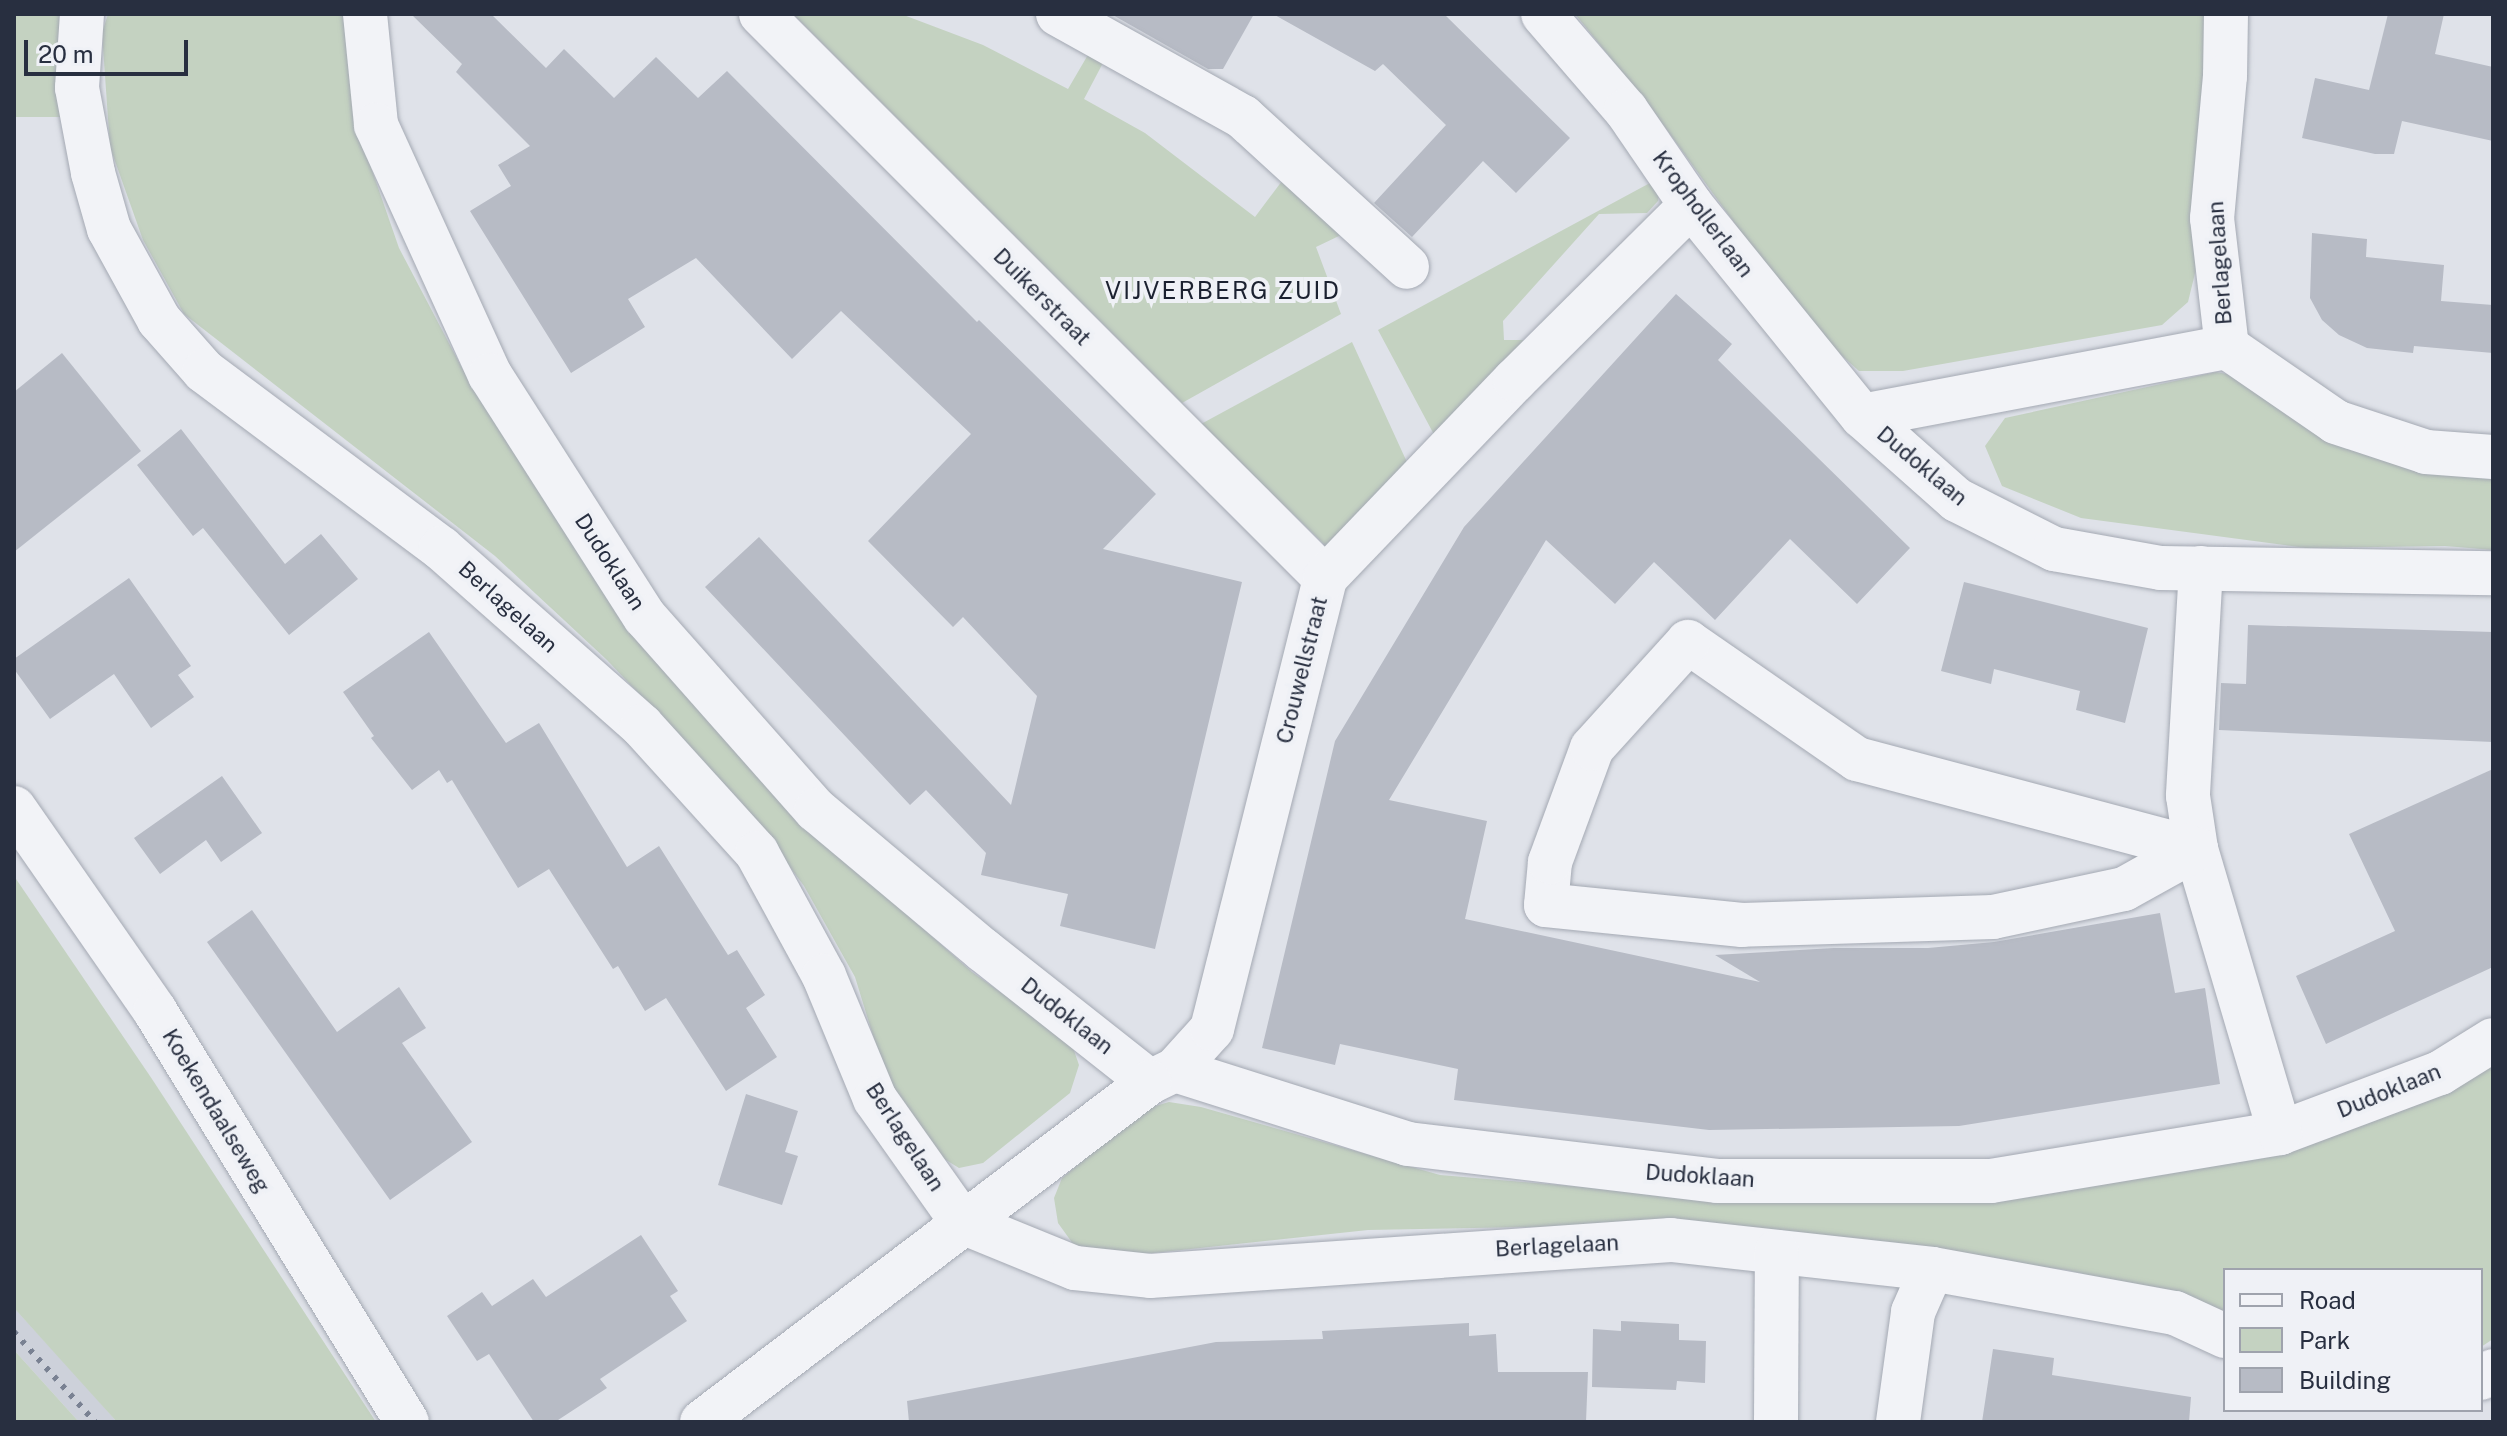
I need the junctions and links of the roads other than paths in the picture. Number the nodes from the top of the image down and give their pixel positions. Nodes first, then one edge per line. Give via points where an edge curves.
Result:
1 (82, 14) edge
2 (365, 14) edge
3 (761, 14) edge
4 (1058, 14) edge
5 (1543, 14) edge
6 (2226, 14) edge
7 (2255, 14) edge
8 (2225, 76) junction
9 (1691, 205) junction
10 (1407, 267) dead end
11 (2227, 347) junction
12 (1862, 416) junction
13 (2493, 457) edge
14 (2201, 568) junction
15 (2493, 573) edge
16 (1325, 578) junction
17 (14, 808) edge
18 (2196, 849) junction
19 (2493, 1040) edge
20 (1162, 1076) junction
21 (2280, 1133) junction
22 (962, 1222) junction
23 (1777, 1252) junction
24 (1932, 1269) junction
25 (2223, 1335) edge
26 (407, 1422) edge
27 (702, 1422) edge
28 (1776, 1422) edge
29 (1898, 1422) edge

1 - 22 street, Berlagelaan via 77,88 93,173 109,229 159,320 204,371 441,548 630,715 757,853 824,976 875,1099
2 - 20 street, Dudoklaan via 376,125 490,375 645,617 816,810 983,950
3 - 16 street, Duikerstraat
4 - 10 street via 1243,117
5 - 9 street, Krophollerlaan via 1626,110
6 - 8 street, Berlagelaan
7 - 8 street, Berlagelaan
8 - 11 street, Berlagelaan via 2212,218
9 - 12 street, Krophollerlaan
9 - 16 street, Crouwellstraat
11 - 12 street, Dudoklaan
11 - 13 street, Berlagelaan via 2336,422 2426,452
12 - 14 street, Dudoklaan via 1957,500 2054,549 2161,568
14 - 15 street, Dudoklaan
14 - 18 street via 2188,796
16 - 20 street, Crouwellstraat via 1212,1029
17 - 26 street, Koekendaalseweg via 155,1011
18 - 18 street via 1857,759 1688,642 1592,748 1550,862 1546,905 1742,925 1993,917 2124,889
18 - 21 street
19 - 21 street, Dudoklaan via 2440,1073
20 - 21 street, Dudoklaan via 1408,1144 1717,1181 1991,1181
20 - 22 street
22 - 23 street, Berlagelaan via 1075,1268 1150,1276 1671,1240
22 - 27 street
23 - 24 street, Berlagelaan
23 - 28 street
24 - 25 street, Berlagelaan via 2175,1313
24 - 29 street via 1913,1312

